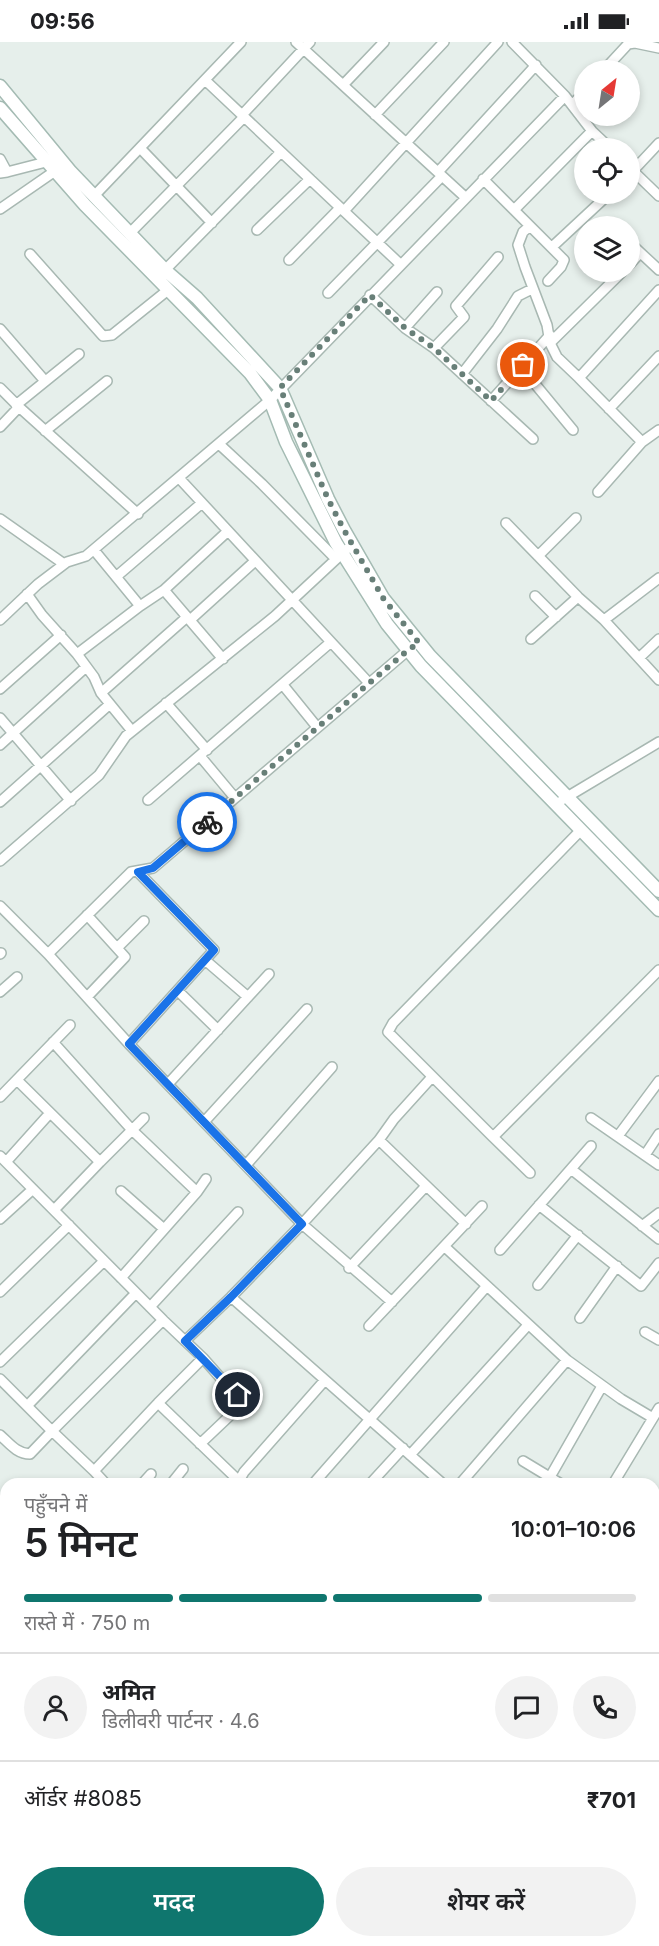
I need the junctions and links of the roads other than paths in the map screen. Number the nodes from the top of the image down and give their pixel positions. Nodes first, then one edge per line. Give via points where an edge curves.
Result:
1 (241, 42) edge
2 (384, 42) edge
3 (444, 42) edge
4 (498, 42) edge
5 (512, 42) edge
6 (629, 43) edge
7 (303, 44) edge
8 (659, 48) edge
9 (613, 60) edge
10 (536, 65) junction
11 (205, 80) junction
12 (343, 85) junction
13 (0, 86) edge
14 (565, 96) junction
15 (573, 104) joint
16 (0, 108) edge
17 (375, 115) junction
18 (243, 116) junction
19 (592, 131) junction
20 (599, 138) edge
21 (406, 143) junction
22 (659, 143) edge
23 (140, 148) junction
24 (281, 152) junction
25 (0, 159) edge
26 (46, 162) junction
27 (640, 162) edge
28 (55, 171) junction
29 (4, 172) edge
30 (440, 174) junction
31 (310, 179) junction
32 (483, 179) junction
33 (640, 179) edge
34 (177, 186) junction
35 (94, 196) junction
36 (659, 196) edge
37 (465, 197) junction
38 (598, 204) edge
39 (0, 209) edge
40 (342, 210) junction
41 (514, 210) junction
42 (212, 222) junction
43 (530, 226) junction
44 (258, 230) dead end
45 (130, 233) junction
46 (378, 243) junction
47 (552, 247) junction
48 (640, 253) edge
49 (30, 254) dead end
50 (498, 258) dead end
51 (289, 261) dead end
52 (400, 264) junction
53 (165, 270) junction
54 (659, 270) edge
55 (548, 281) dead end
56 (611, 282) edge
57 (532, 289) junction
58 (168, 290) junction
59 (659, 290) edge
60 (437, 292) dead end
61 (328, 293) dead end
62 (370, 295) junction
63 (405, 328) junction
64 (0, 329) edge
65 (550, 339) junction
66 (4, 341) edge
67 (434, 348) junction
68 (79, 354) dead end
69 (659, 356) edge
70 (522, 367) junction
71 (462, 374) junction
72 (579, 378) junction
73 (45, 381) junction
74 (107, 381) dead end
75 (0, 388) edge
76 (280, 388) junction
77 (270, 400) junction
78 (491, 401) junction
79 (18, 406) junction
80 (609, 409) junction
81 (0, 427) edge
82 (573, 430) dead end
83 (659, 430) edge
84 (45, 431) junction
85 (532, 439) dead end
86 (642, 442) junction
87 (219, 444) junction
88 (179, 478) junction
89 (598, 492) dead end
90 (202, 503) junction
91 (138, 514) junction
92 (576, 518) dead end
93 (1, 521) edge
94 (506, 523) dead end
95 (228, 531) junction
96 (94, 550) junction
97 (343, 552) junction
98 (538, 556) junction
99 (255, 561) junction
100 (64, 564) junction
101 (117, 576) junction
102 (659, 578) edge
103 (164, 590) junction
104 (27, 594) junction
105 (535, 596) dead end
106 (578, 597) junction
107 (292, 600) junction
108 (140, 606) junction
109 (2, 613) edge
110 (556, 617) junction
111 (189, 619) junction
112 (604, 620) junction
113 (61, 635) junction
114 (531, 639) dead end
115 (659, 639) edge
116 (332, 642) junction
117 (419, 643) junction
118 (408, 650) junction
119 (77, 654) junction
120 (639, 658) junction
121 (223, 659) junction
122 (86, 667) junction
123 (659, 680) edge
124 (369, 683) junction
125 (283, 685) junction
126 (0, 689) edge
127 (101, 693) junction
128 (110, 704) junction
129 (166, 704) junction
130 (0, 718) edge
131 (317, 727) junction
132 (132, 731) junction
133 (13, 733) junction
134 (659, 742) edge
135 (0, 745) edge
136 (203, 753) junction
137 (42, 766) junction
138 (568, 796) junction
139 (235, 798) junction
140 (148, 800) dead end
141 (71, 801) junction
142 (0, 802) edge
143 (554, 804) junction
144 (581, 830) junction
145 (0, 861) edge
146 (138, 872) junction
147 (659, 891) edge
148 (0, 906) edge
149 (659, 910) edge
150 (87, 915) junction
151 (144, 921) dead end
152 (118, 947) junction
153 (48, 954) junction
154 (205, 960) junction
155 (659, 970) edge
156 (269, 974) dead end
157 (16, 977) dead end
158 (1, 989) edge
159 (178, 991) junction
160 (87, 997) junction
161 (248, 997) junction
162 (307, 1008) dead end
163 (70, 1025) dead end
164 (218, 1029) junction
165 (53, 1042) junction
166 (129, 1044) junction
167 (332, 1067) dead end
168 (432, 1077) junction
169 (17, 1080) junction
170 (659, 1081) edge
171 (168, 1084) junction
172 (0, 1097) edge
173 (50, 1113) junction
174 (144, 1118) dead end
175 (591, 1118) dead end
176 (204, 1122) junction
177 (132, 1130) junction
178 (659, 1134) edge
179 (618, 1136) junction
180 (494, 1137) junction
181 (379, 1140) junction
182 (591, 1146) dead end
183 (645, 1155) junction
184 (3, 1159) edge
185 (100, 1162) junction
186 (659, 1165) edge
187 (246, 1166) junction
188 (571, 1168) junction
189 (530, 1173) dead end
190 (206, 1179) dead end
191 (426, 1186) junction
192 (33, 1189) junction
193 (121, 1191) dead end
194 (197, 1192) junction
195 (539, 1205) junction
196 (482, 1206) dead end
197 (54, 1210) junction
198 (238, 1212) dead end
199 (659, 1214) edge
200 (0, 1219) edge
201 (302, 1224) junction
202 (465, 1224) junction
203 (69, 1225) junction
204 (642, 1226) junction
205 (164, 1229) junction
206 (578, 1235) junction
207 (659, 1239) edge
208 (445, 1247) junction
209 (500, 1250) dead end
210 (104, 1261) junction
211 (659, 1263) edge
212 (616, 1266) junction
213 (349, 1268) junction
214 (121, 1278) junction
215 (538, 1285) dead end
216 (486, 1287) junction
217 (0, 1292) edge
218 (136, 1293) junction
219 (231, 1297) junction
220 (392, 1302) junction
221 (150, 1307) junction
222 (580, 1318) dead end
223 (163, 1320) junction
224 (528, 1325) junction
225 (369, 1326) dead end
226 (645, 1332) dead end
227 (659, 1340) edge
228 (185, 1341) junction
229 (203, 1358) junction
230 (567, 1360) junction
231 (0, 1362) edge
232 (0, 1379) edge
233 (325, 1380) junction
234 (602, 1386) junction
235 (158, 1403) junction
236 (27, 1406) junction
237 (659, 1408) edge
238 (653, 1418) junction
239 (370, 1419) junction
240 (52, 1431) junction
241 (0, 1435) edge
242 (200, 1444) junction
243 (407, 1452) junction
244 (523, 1461) dead end
245 (183, 1469) dead end
246 (94, 1472) junction
247 (151, 1474) dead end
248 (433, 1475) junction
249 (550, 1477) joint
250 (100, 1478) edge
251 (147, 1478) edge
252 (176, 1478) edge
253 (236, 1478) edge
254 (242, 1478) edge
255 (318, 1478) edge
256 (377, 1478) edge
257 (431, 1478) edge
258 (436, 1478) edge
259 (465, 1478) edge
260 (617, 1478) edge

1 - 11 street
2 - 12 street
3 - 17 street
4 - 21 street
5 - 10 street
6 - 8 street
6 - 9 street
7 - 12 street
7 - 18 street
10 - 14 street
10 - 30 street
11 - 18 street
11 - 23 street
12 - 17 street
13 - 35 street
14 - 15 street
14 - 32 street
15 - 19 street
16 - 26 street
17 - 21 street
18 - 24 street
18 - 34 street
19 - 20 street
19 - 41 street
21 - 30 street
21 - 40 street
22 - 27 street
23 - 34 street
23 - 35 street
24 - 31 street
24 - 42 street
25 - 29 street
26 - 28 street
26 - 29 street
28 - 39 street
28 - 58 street
30 - 37 street
30 - 46 street
31 - 40 street
31 - 44 street
32 - 37 street
32 - 41 street
33 - 36 street
34 - 42 street
34 - 45 street
35 - 45 street
37 - 52 street
38 - 47 street
40 - 46 street
40 - 51 street
41 - 43 street
42 - 53 street
43 - 47 street
43 - 57 street via 519,237 518,245
45 - 53 street
46 - 52 street
46 - 61 street
47 - 55 street via 564,260
48 - 54 street
49 - 58 street via 104,336 112,335
50 - 67 street via 456,306 464,317
52 - 62 street
53 - 76 street via 197,298
56 - 65 street
57 - 65 street
57 - 71 street via 518,296
58 - 77 street via 250,373
59 - 72 street
60 - 63 street
62 - 63 street
62 - 76 street
63 - 67 street
64 - 66 street
65 - 70 street
65 - 72 street via 557,357
66 - 73 street
67 - 71 street
68 - 73 street
69 - 80 street
70 - 78 street
70 - 82 street
71 - 78 street
72 - 80 street
73 - 79 street
74 - 84 street
75 - 79 street
76 - 77 street
76 - 97 street via 328,499
77 - 87 street
77 - 97 street via 286,442
78 - 85 street
79 - 81 street
79 - 84 street
80 - 86 street
83 - 86 street
84 - 91 street
86 - 89 street
87 - 88 street
87 - 97 street
88 - 90 street
88 - 91 street
90 - 95 street
90 - 101 street
91 - 96 street
92 - 98 street
93 - 100 street
94 - 98 street
95 - 99 street
95 - 103 street
96 - 100 street
96 - 101 street
97 - 107 street
97 - 117 street
97 - 118 street via 378,611
98 - 106 street
99 - 107 street
99 - 111 street
100 - 104 street
101 - 108 street
102 - 112 street
103 - 108 street
103 - 111 street
104 - 109 street
104 - 113 street
105 - 110 street
106 - 110 street
106 - 112 street
107 - 116 street
107 - 121 street
108 - 119 street
110 - 114 street
111 - 121 street
111 - 127 street
112 - 120 street
113 - 119 street
113 - 126 street
115 - 120 street
116 - 124 street
116 - 125 street
117 - 118 street
117 - 138 street
118 - 124 street
118 - 143 street
119 - 122 street
120 - 123 street
121 - 129 street
122 - 127 street
122 - 133 street
124 - 131 street
125 - 131 street
125 - 136 street
127 - 128 street
128 - 132 street
128 - 137 street
129 - 132 street
129 - 136 street
130 - 133 street
131 - 139 street
132 - 141 street via 106,768
133 - 135 street
133 - 137 street
134 - 138 street
136 - 139 street
136 - 140 street
137 - 141 street
137 - 142 street
138 - 143 street
138 - 147 street
139 - 146 street via 153,868
141 - 145 street
143 - 144 street
144 - 149 street
144 - 168 street via 390,1028 392,1038
146 - 150 street via 131,872
146 - 154 street via 214,950
148 - 153 street
150 - 152 street
150 - 153 street
151 - 152 street
152 - 160 street via 124,960
153 - 160 street
154 - 159 street
154 - 161 street
155 - 180 street
156 - 161 street
157 - 158 street
159 - 164 street
159 - 166 street
160 - 166 street
161 - 164 street
162 - 176 street
163 - 165 street
164 - 171 street
165 - 169 street
165 - 177 street
166 - 171 street
167 - 187 street
168 - 180 street
168 - 181 street
169 - 172 street
169 - 173 street
170 - 179 street
171 - 176 street
173 - 184 street
173 - 185 street
174 - 177 street
175 - 179 street
176 - 187 street
177 - 185 street
177 - 194 street
178 - 183 street
179 - 183 street
180 - 189 street
181 - 191 street
181 - 201 street
182 - 188 street
183 - 186 street
184 - 192 street
185 - 197 street
187 - 201 street
188 - 195 street
188 - 204 street
190 - 194 street
191 - 202 street
191 - 213 street
192 - 197 street
192 - 200 street
193 - 205 street
194 - 205 street
195 - 206 street
195 - 209 street
196 - 202 street
197 - 203 street
198 - 221 street
199 - 204 street
201 - 213 street
201 - 219 street
202 - 208 street
203 - 210 street
203 - 217 street
204 - 207 street
205 - 214 street
206 - 212 street
206 - 215 street
208 - 216 street
208 - 220 street
210 - 214 street
210 - 231 street
211 - 212 street via 641,1286
212 - 222 street
213 - 220 street
214 - 218 street
216 - 224 street
216 - 239 street
218 - 221 street
218 - 236 street
219 - 228 street
219 - 233 street
220 - 225 street
221 - 223 street
223 - 228 street
223 - 240 street
224 - 230 street
224 - 243 street
226 - 227 street
228 - 229 street
229 - 235 street
229 - 242 street via 240,1400 238,1407
230 - 234 street
230 - 259 street
232 - 236 street
233 - 239 street
233 - 254 street
234 - 238 street
234 - 249 street
235 - 242 street
235 - 246 street
236 - 240 street
237 - 238 street
238 - 260 street
239 - 243 street
239 - 255 street
240 - 241 street via 30,1454 17,1451
240 - 246 street
242 - 253 street
243 - 248 street
243 - 256 street
244 - 249 street
245 - 252 street
246 - 250 street
247 - 251 street
248 - 257 street
248 - 258 street

